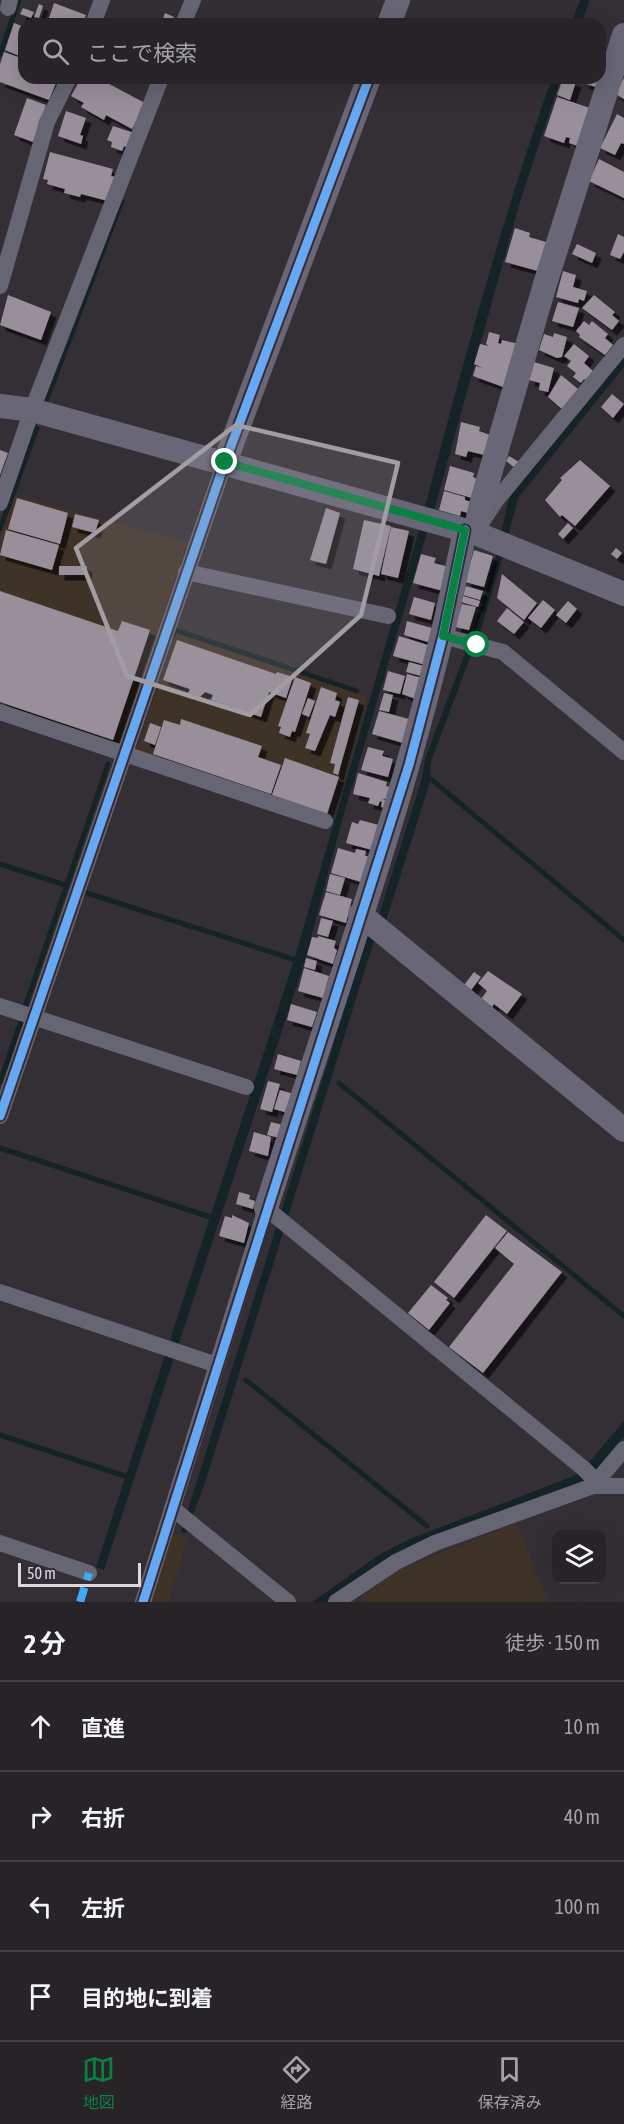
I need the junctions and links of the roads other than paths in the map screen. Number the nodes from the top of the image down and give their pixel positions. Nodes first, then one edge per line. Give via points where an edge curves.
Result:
1 (102, 0) edge
2 (193, 0) edge
3 (399, 0) edge
4 (95, 18) edge
5 (186, 18) edge
6 (392, 18) edge
7 (624, 35) edge
8 (66, 84) edge
9 (159, 84) edge
10 (367, 84) edge
11 (0, 286) edge
12 (624, 345) edge
13 (0, 406) edge
14 (32, 410) junction
15 (225, 462) junction
16 (0, 502) edge
17 (470, 532) junction
18 (186, 572) junction
19 (624, 594) edge
20 (388, 616) dead end
21 (462, 641) junction
22 (0, 712) edge
23 (624, 752) edge
24 (123, 754) junction
25 (325, 821) dead end
26 (372, 923) junction
27 (0, 1006) edge
28 (33, 1017) junction
29 (246, 1087) dead end
30 (0, 1116) edge
31 (624, 1131) edge
32 (270, 1212) junction
33 (0, 1292) edge
34 (217, 1365) junction
35 (624, 1449) edge
36 (589, 1477) junction
37 (624, 1486) edge
38 (183, 1517) junction
39 (0, 1543) edge
40 (89, 1573) dead end
41 (346, 1599) edge
42 (143, 1602) edge
43 (288, 1602) edge

1 - 4 street
2 - 5 street
3 - 6 street
7 - 17 street
8 - 11 street via 47,122
9 - 14 street
10 - 15 street
12 - 17 street
13 - 14 street
14 - 15 street
14 - 16 street
15 - 17 street
15 - 18 street
17 - 19 street
17 - 21 street
18 - 20 street
18 - 24 street
21 - 23 street via 503,652
21 - 26 street via 409,765
22 - 24 street
24 - 25 street
24 - 28 street
26 - 31 street
26 - 32 street
27 - 28 street
28 - 29 street
28 - 30 street
32 - 34 street
32 - 36 street
33 - 34 street
34 - 38 street
35 - 36 street
36 - 37 street
36 - 41 street via 396,1562
38 - 42 street
38 - 43 street
39 - 40 street

